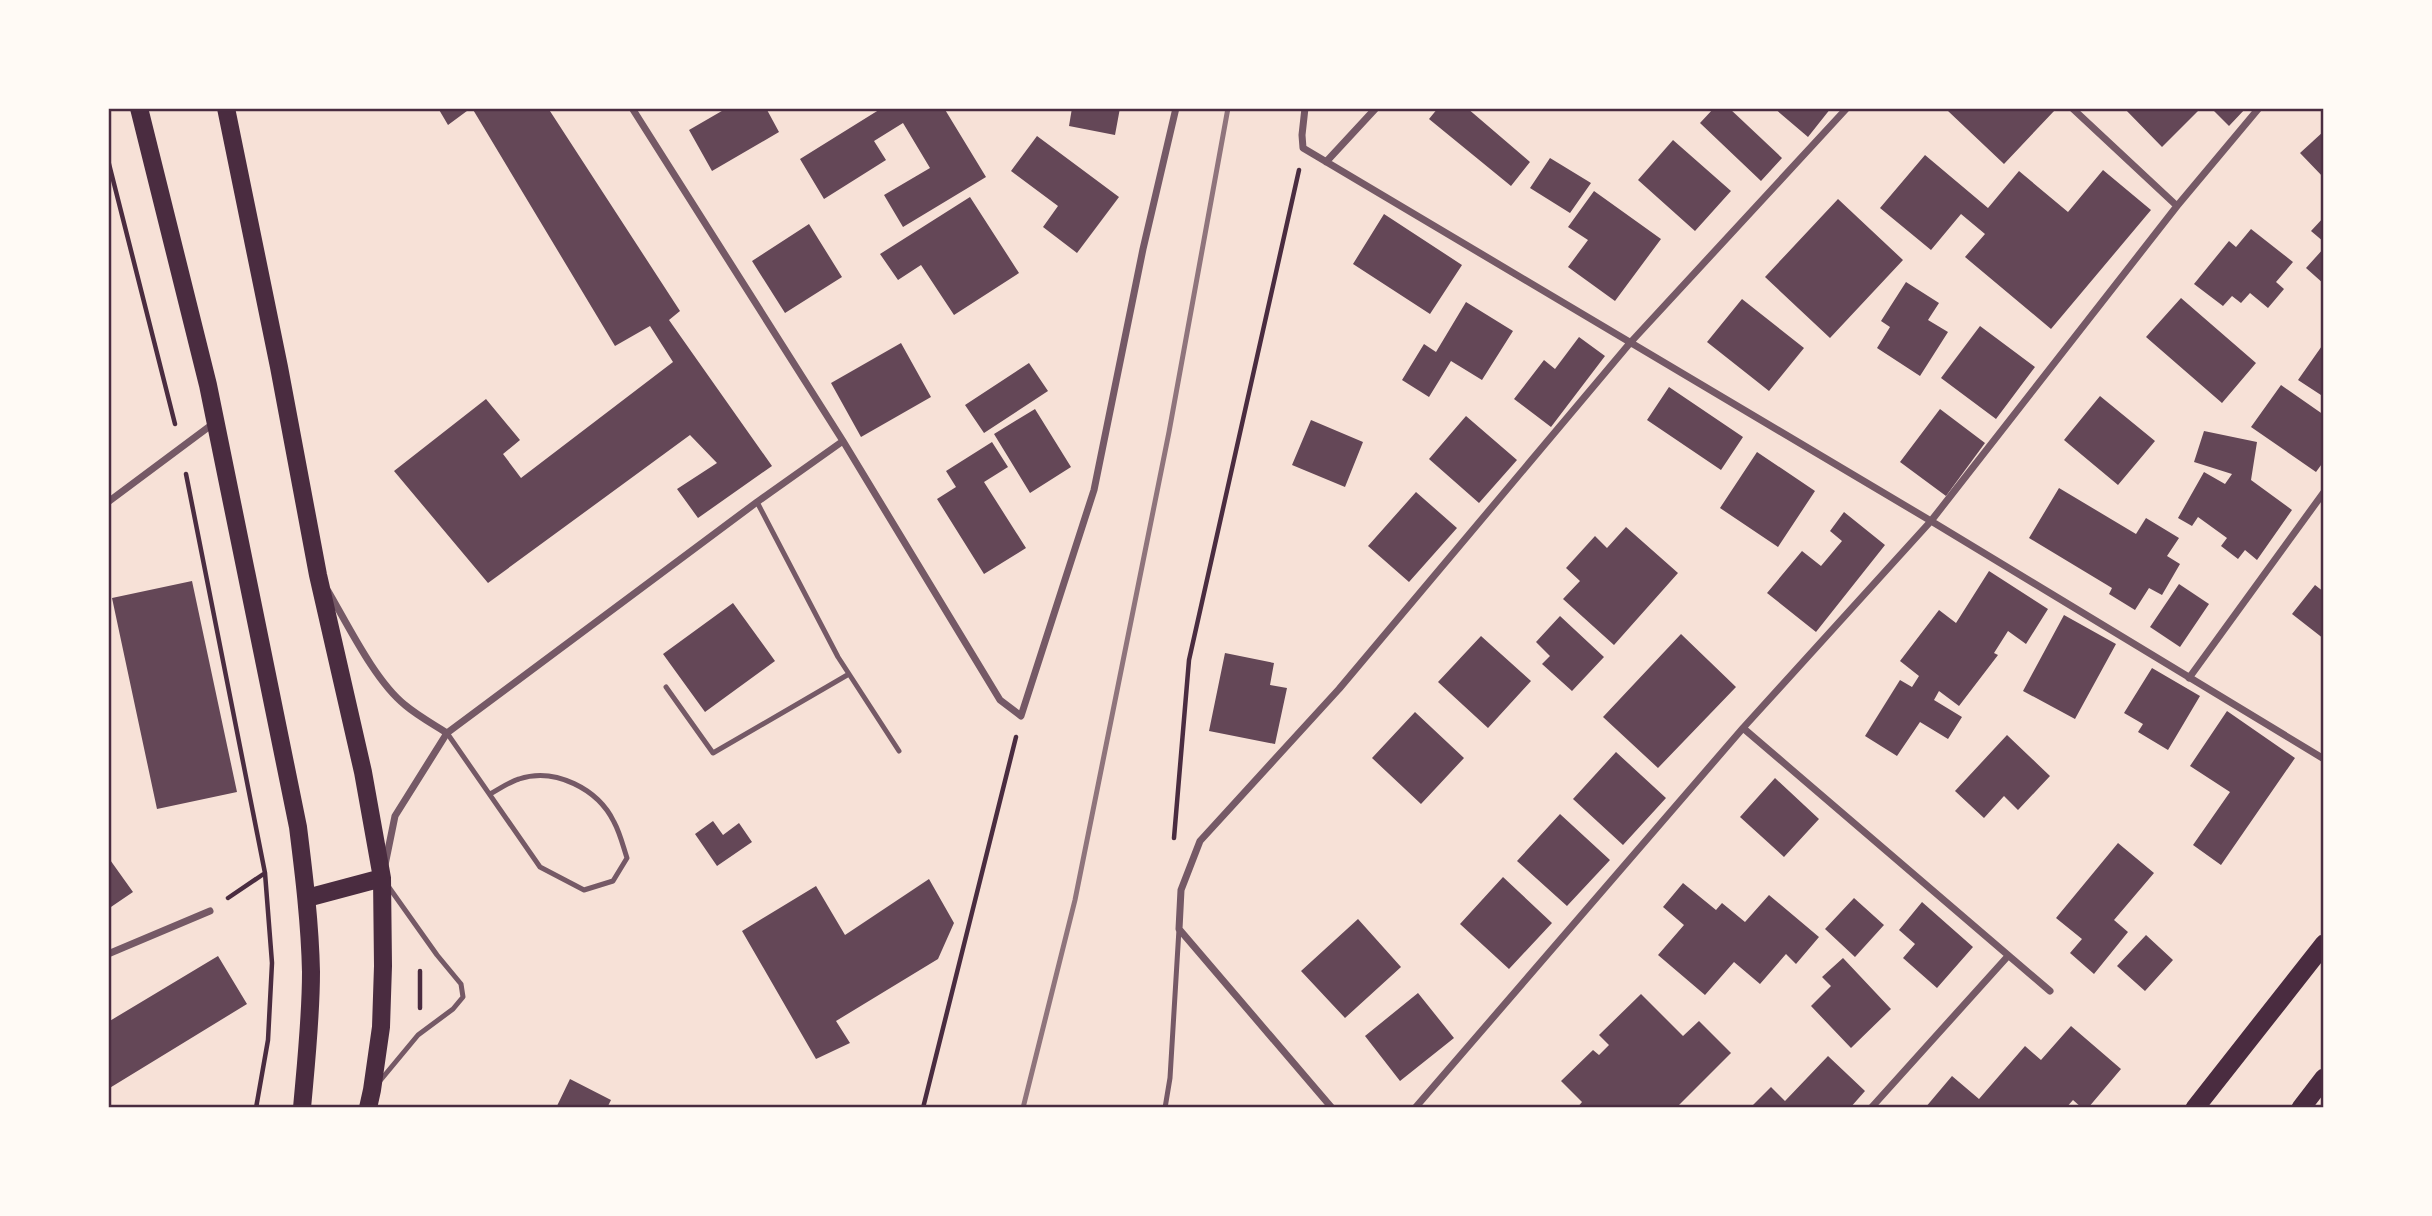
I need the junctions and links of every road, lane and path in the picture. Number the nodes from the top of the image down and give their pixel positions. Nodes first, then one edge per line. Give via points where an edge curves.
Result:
1 (139, 108) edge
2 (226, 108) edge
3 (632, 108) edge
4 (1176, 108) edge
5 (1305, 108) edge
6 (1376, 108) edge
7 (1846, 108) edge
8 (2072, 108) edge
9 (2259, 108) edge
10 (1303, 148) junction
11 (108, 160) edge
12 (1326, 162) junction
13 (2177, 206) junction
14 (1630, 343) junction
15 (216, 421) junction
16 (843, 441) junction
17 (181, 448) junction
18 (2323, 492) edge
19 (108, 502) edge
20 (757, 502) junction
21 (1931, 521) junction
22 (318, 575) junction
23 (849, 674) junction
24 (2189, 678) junction
25 (666, 687) dead end
26 (1021, 716) junction
27 (1743, 728) junction
28 (447, 733) junction
29 (899, 751) dead end
30 (2323, 760) edge
31 (490, 794) junction
32 (265, 873) junction
33 (382, 878) junction
34 (1181, 890) junction
35 (307, 898) junction
36 (210, 911) joint
37 (417, 925) junction
38 (1179, 929) junction
39 (2323, 944) edge
40 (108, 954) edge
41 (2008, 956) junction
42 (2050, 991) dead end
43 (418, 1035) junction
44 (2323, 1079) edge
45 (370, 1099) edge
46 (256, 1108) edge
47 (302, 1108) edge
48 (923, 1108) edge
49 (1165, 1108) edge
50 (1332, 1108) edge
51 (1415, 1108) edge
52 (1871, 1108) edge
53 (2195, 1108) edge
54 (2301, 1108) edge

1 - 15 main road
2 - 22 main road
3 - 16 street
4 - 26 street via 1094,490
5 - 10 street
6 - 12 street
7 - 14 street
8 - 13 street
9 - 13 street
10 - 12 street
10 - 34 path via 1189,660 1173,849
11 - 17 path
12 - 14 street
13 - 21 street
14 - 21 street
14 - 34 street via 1339,689 1200,841
15 - 17 street
15 - 35 main road via 298,827
16 - 20 street
16 - 26 street via 1000,700
17 - 19 street
17 - 32 path
18 - 24 street
20 - 23 lane
20 - 28 street
21 - 24 street
21 - 27 street
22 - 28 street via 390,689 404,705
22 - 33 main road
23 - 25 lane via 713,753
23 - 29 lane
24 - 30 street
26 - 48 path
27 - 41 street
27 - 51 street
28 - 31 lane
28 - 33 street via 395,816
31 - 31 lane via 540,867 584,890 613,881 627,858 614,820 590,792 561,777 518,779
32 - 36 path
32 - 46 path via 272,963 268,1040
33 - 35 main road
33 - 37 lane
33 - 45 main road via 381,1014
34 - 38 street
35 - 47 main road via 311,972
36 - 40 street
37 - 43 path via 421,963
37 - 43 lane via 461,984 463,997
38 - 49 lane
38 - 50 street
39 - 53 highway
41 - 42 street
41 - 52 street
43 - 45 lane
44 - 54 highway

